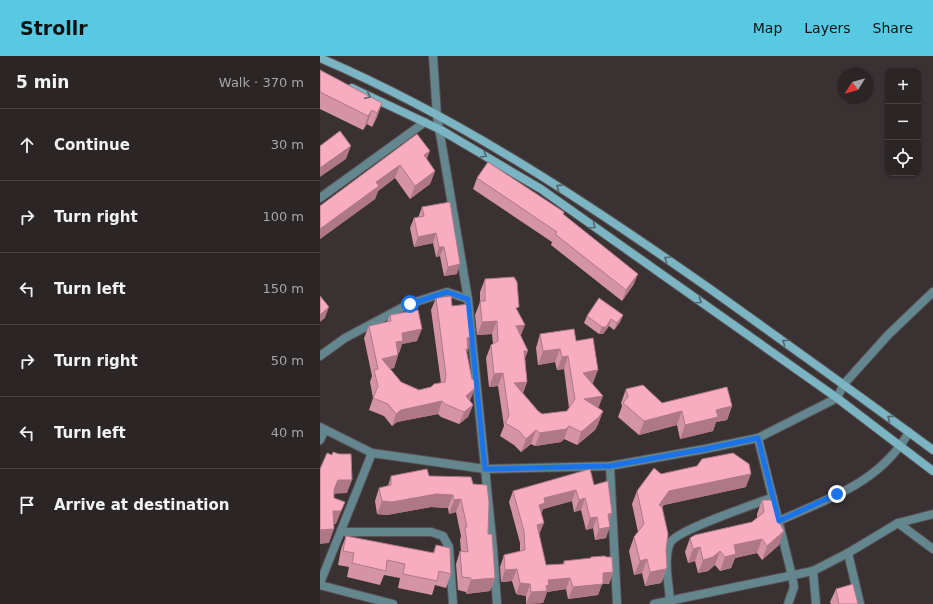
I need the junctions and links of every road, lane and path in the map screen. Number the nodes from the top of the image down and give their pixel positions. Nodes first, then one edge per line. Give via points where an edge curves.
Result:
1 (433, 56) edge
2 (320, 58) edge
3 (342, 83) edge
4 (438, 116) junction
5 (425, 122) junction
6 (441, 130) junction
7 (320, 198) edge
8 (933, 292) edge
9 (468, 299) junction
10 (320, 356) edge
11 (844, 384) junction
12 (837, 398) junction
13 (322, 429) edge
14 (909, 432) junction
15 (758, 438) junction
16 (320, 440) edge
17 (902, 446) junction
18 (933, 450) edge
19 (372, 453) junction
20 (610, 466) junction
21 (485, 469) junction
22 (933, 471) edge
23 (773, 498) junction
24 (933, 514) edge
25 (779, 521) junction
26 (898, 523) junction
27 (341, 532) junction
28 (933, 549) edge
29 (848, 553) junction
30 (813, 571) junction
31 (792, 576) junction
32 (320, 584) edge
33 (670, 601) junction
34 (393, 604) edge
35 (453, 604) edge
36 (497, 604) edge
37 (617, 604) edge
38 (654, 604) edge
39 (788, 604) edge
40 (816, 604) edge
41 (860, 604) edge

1 - 4 street
2 - 4 street via 356,73
3 -> 5 street
4 - 6 street
11 -> 4 street via 620,226
5 - 6 street
5 - 7 street
6 - 9 street
6 -> 12 street via 540,189
8 - 11 street via 888,335
9 - 10 street via 447,292 410,304 345,338
9 - 21 street
11 - 12 street
14 -> 11 street
12 - 15 street
12 - 17 street
13 - 16 street
13 - 19 street
14 - 17 street
14 - 18 street
15 - 20 street
15 - 23 street
17 - 22 street
17 - 25 street via 879,470 865,480
19 - 21 street
19 - 27 street
20 - 21 street
20 - 37 street
21 - 36 street
23 - 25 street
23 - 33 street via 683,531 670,541 666,556
24 - 26 street
25 - 31 street
26 - 28 street
26 - 29 street
27 - 32 street
27 - 35 street via 430,532 443,536 449,547
29 - 30 street
29 - 41 street
30 - 31 street
30 - 40 street
31 - 33 street
31 - 39 street via 794,587
32 - 34 street
33 - 38 street

